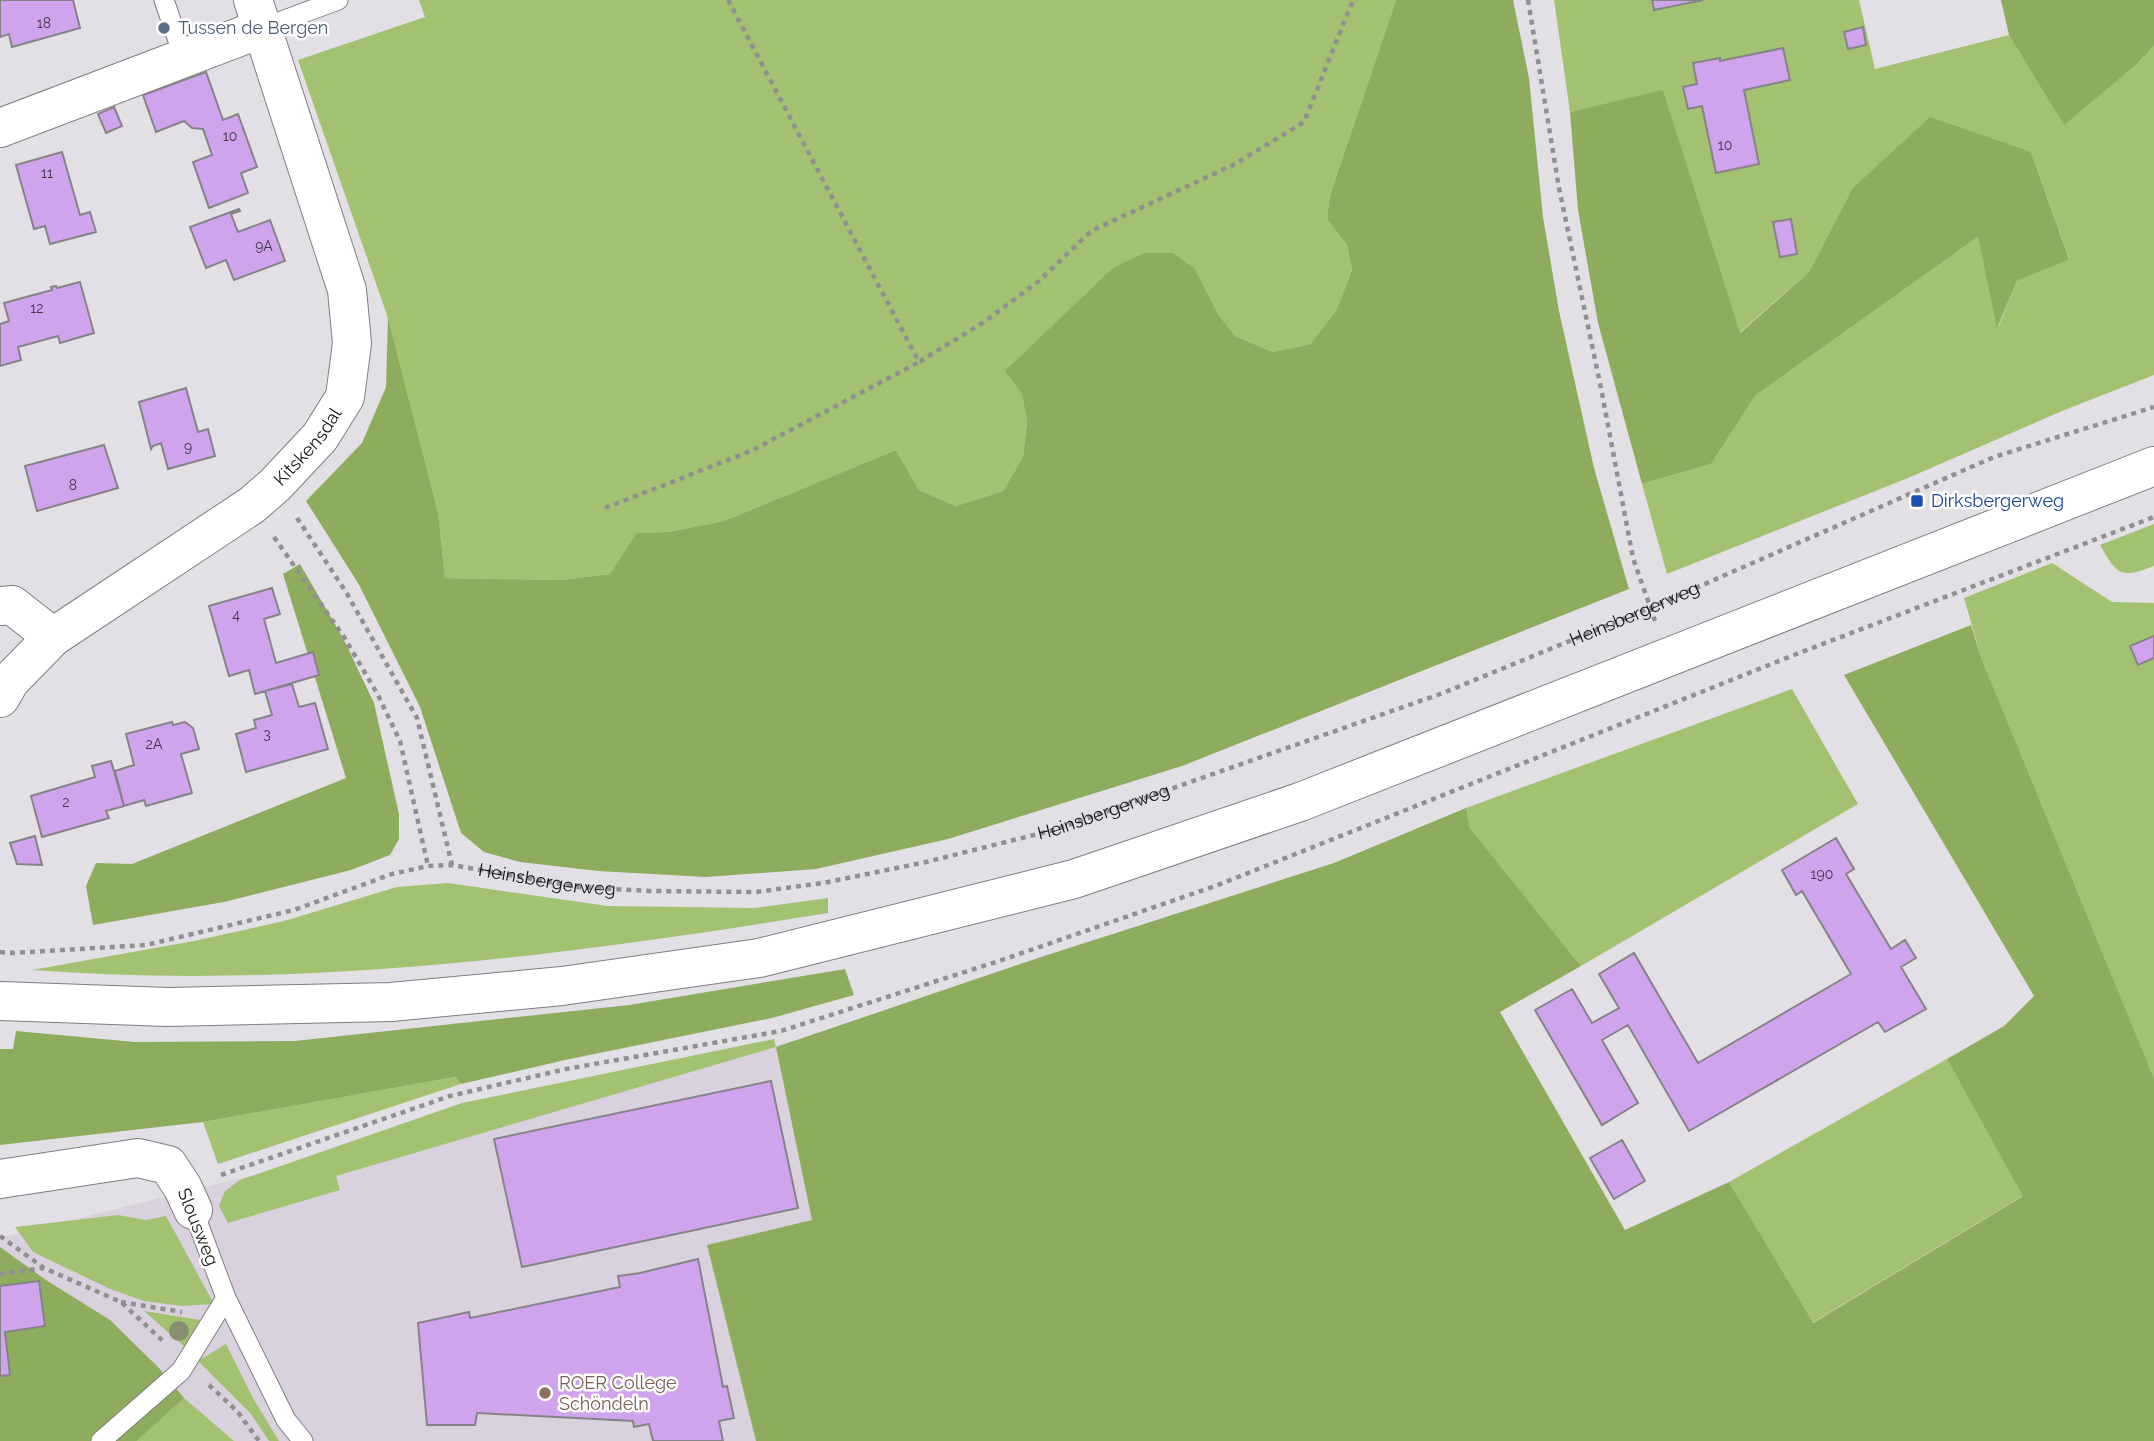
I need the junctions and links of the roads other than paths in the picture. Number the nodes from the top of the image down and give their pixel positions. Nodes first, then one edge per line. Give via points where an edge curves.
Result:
1 (164, 0) edge
2 (338, 0) edge
3 (258, 14) edge
4 (184, 58) junction
5 (0, 128) edge
6 (2154, 466) edge
7 (0, 606) edge
8 (53, 637) junction
9 (0, 698) edge
10 (2, 1001) edge
11 (0, 1179) edge
12 (193, 1210) joint
13 (226, 1298) junction
14 (101, 1441) edge
15 (303, 1441) edge

1 - 4 lane
2 - 3 lane
3 - 4 main road
3 - 8 main road, Kitskensdal via 347,290 352,343 345,397 320,437 263,495
4 - 5 main road
6 - 10 main road via 1300,802 1074,879 759,958 562,986 391,1002 168,1007
7 - 8 main road via 12,604
8 - 9 main road, Kitskensdal via 10,681
11 - 12 main road, Slousweg via 138,1158 169,1165
12 - 13 lane, Slousweg
13 - 14 lane via 181,1371
13 - 15 lane, Slousweg via 286,1420

